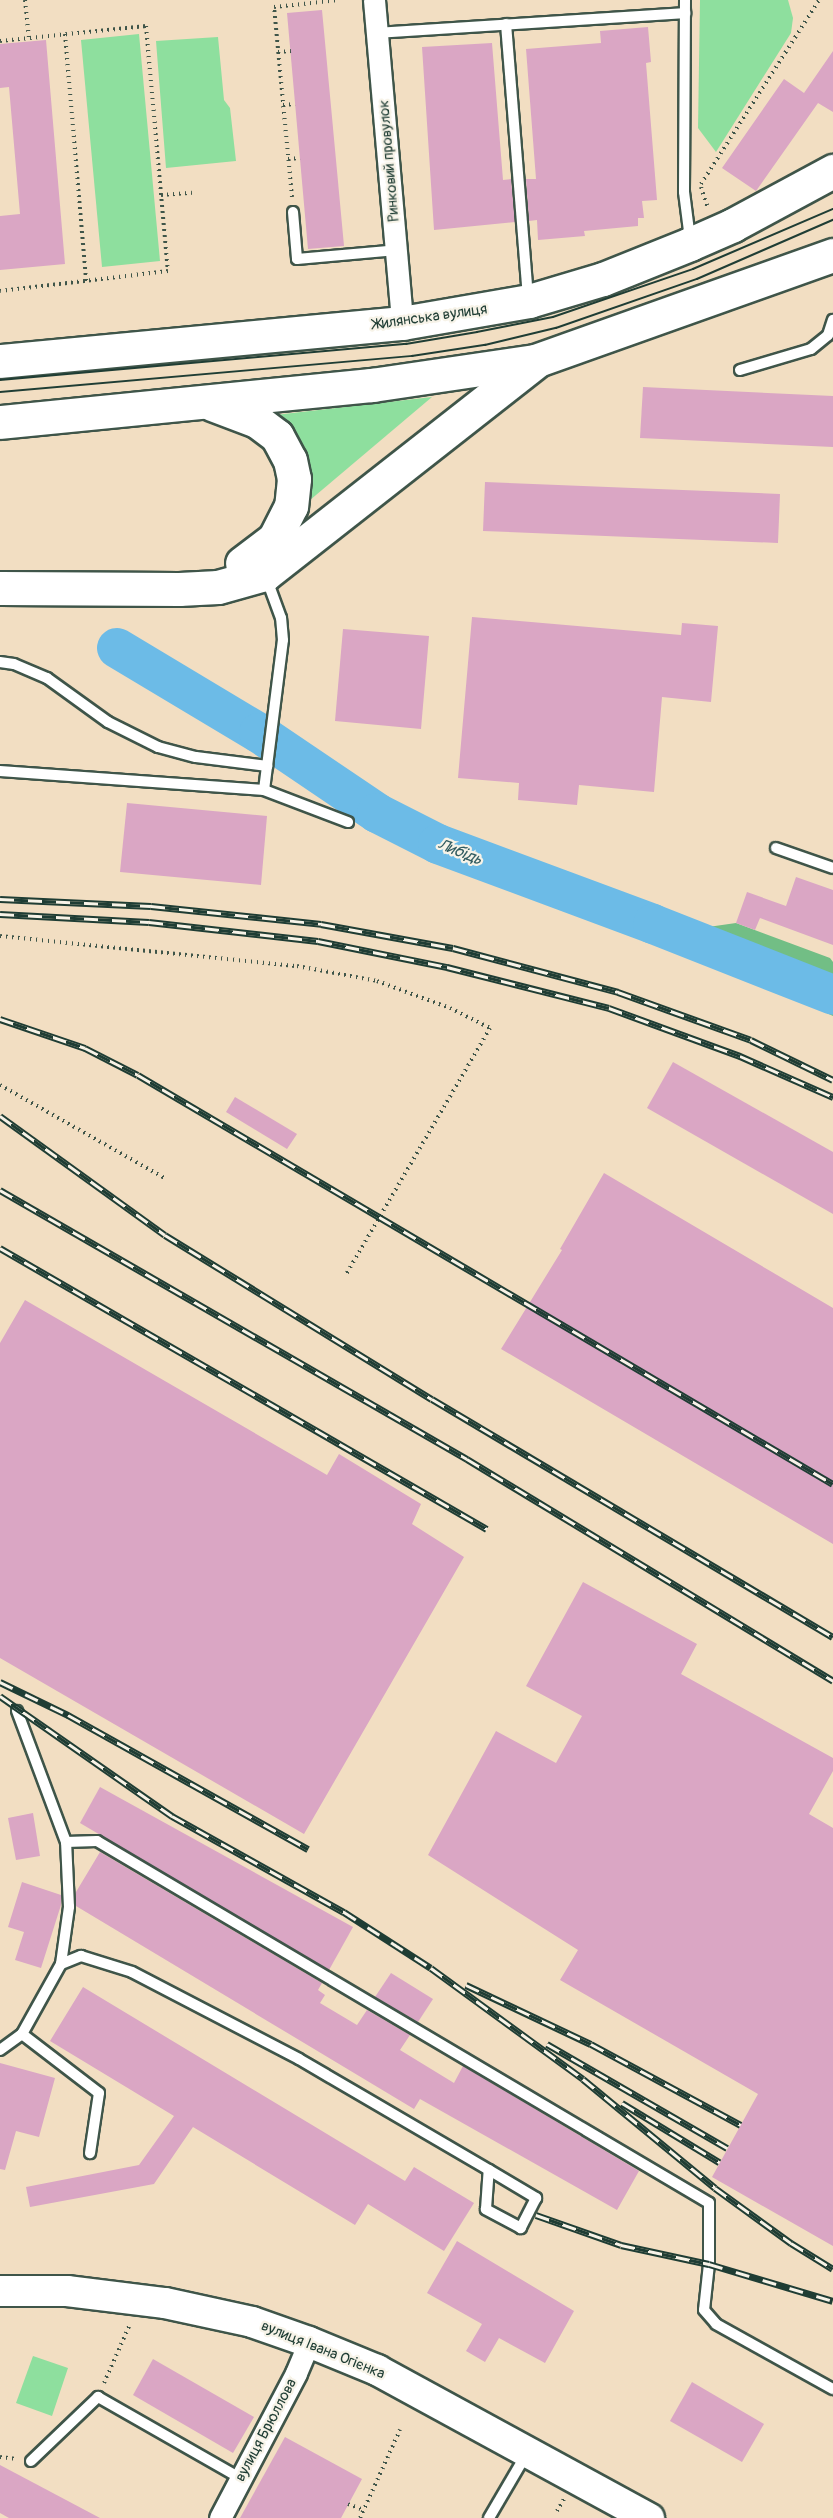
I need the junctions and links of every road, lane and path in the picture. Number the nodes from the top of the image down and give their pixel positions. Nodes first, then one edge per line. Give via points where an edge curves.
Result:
1 (25, 0) edge
2 (339, 0) edge
3 (374, 0) edge
4 (685, 0) edge
5 (819, 0) edge
6 (685, 13) junction
7 (506, 24) junction
8 (377, 33) junction
9 (65, 34) junction
10 (29, 38) junction
11 (0, 40) edge
12 (291, 51) dead end
13 (279, 52) junction
14 (295, 104) dead end
15 (283, 105) junction
16 (300, 158) dead end
17 (288, 159) junction
18 (833, 171) edge
19 (192, 193) dead end
20 (161, 195) junction
21 (293, 212) joint
22 (711, 217) dead end
23 (690, 244) junction
24 (397, 250) junction
25 (833, 255) edge
26 (86, 281) junction
27 (0, 291) edge
28 (529, 302) junction
29 (833, 320) edge
30 (402, 323) junction
31 (0, 361) edge
32 (535, 362) junction
33 (740, 370) dead end
34 (205, 401) junction
35 (0, 422) edge
36 (0, 570) edge
37 (265, 574) junction
38 (0, 588) edge
39 (0, 662) edge
40 (267, 766) junction
41 (0, 771) edge
42 (264, 790) junction
43 (348, 822) dead end
44 (776, 848) dead end
45 (833, 868) edge
46 (0, 936) edge
47 (0, 1085) edge
48 (166, 1179) dead end
49 (347, 1273) dead end
50 (16, 1711) dead end
51 (66, 1842) junction
52 (61, 1964) junction
53 (22, 2034) junction
54 (0, 2050) edge
55 (90, 2153) dead end
56 (489, 2170) junction
57 (0, 2291) edge
58 (130, 2324) dead end
59 (309, 2342) junction
60 (833, 2389) edge
61 (98, 2397) junction
62 (400, 2430) dead end
63 (527, 2453) junction
64 (31, 2461) dead end
65 (240, 2478) junction
66 (348, 2504) dead end
67 (364, 2510) junction
68 (220, 2518) edge
69 (360, 2518) edge
70 (489, 2518) edge
71 (649, 2518) edge

1 - 10 path
2 - 13 path via 274,7
3 - 8 street, Ринковий провулок
4 - 6 lane
5 - 22 path via 701,184
6 - 7 lane
6 - 23 lane via 684,192
7 - 8 lane
7 - 28 lane
8 - 24 street, Ринковий провулок
9 - 10 path
9 - 20 path via 146,26
9 - 26 path
10 - 11 path
12 - 13 path
13 - 15 path
14 - 15 path
15 - 17 path
16 - 17 path
17 - 21 path
18 - 23 main road, Жилянська вулиця
19 - 20 path
20 - 26 path via 168,271
21 - 24 lane via 297,259
23 - 28 main road, Жилянська вулиця via 603,279
24 - 30 street, Ринковий провулок
25 - 32 main road
26 - 27 path
28 - 30 main road, Жилянська вулиця
29 - 33 lane via 828,335 811,348
30 - 31 main road, Жилянська вулиця
32 - 34 main road via 372,385
32 - 37 main road
34 - 35 main road
34 - 36 main road via 257,421 278,436 294,479 291,506 274,539 242,563 197,570
37 - 38 main road via 218,586 179,589
37 - 40 lane via 281,618 283,640
39 - 40 lane via 47,678 108,722 158,747 196,757
40 - 42 lane
41 - 42 lane
42 - 43 lane
44 - 45 lane
46 - 49 path via 320,970 377,981 450,1008 490,1028
47 - 48 path
50 - 51 lane
51 - 52 lane via 69,1907
51 - 60 lane via 97,1841 709,2203 704,2310 716,2324
52 - 53 lane
52 - 56 lane via 81,1956 132,1971 299,2058
53 - 54 lane
53 - 55 lane via 99,2093
56 - 56 lane via 536,2198 521,2228 486,2210
57 - 59 street, вулиця Івана Огієнка via 67,2291 165,2303 252,2322
58 - 61 path
59 - 63 street, вулиця Івана Огієнка via 377,2370
59 - 65 street, вулиця Брюллова
61 - 64 lane
61 - 65 lane
62 - 67 path
63 - 70 lane
63 - 71 street, вулиця Івана Огієнка
65 - 68 street, вулиця Брюллова
66 - 67 path
67 - 69 path

